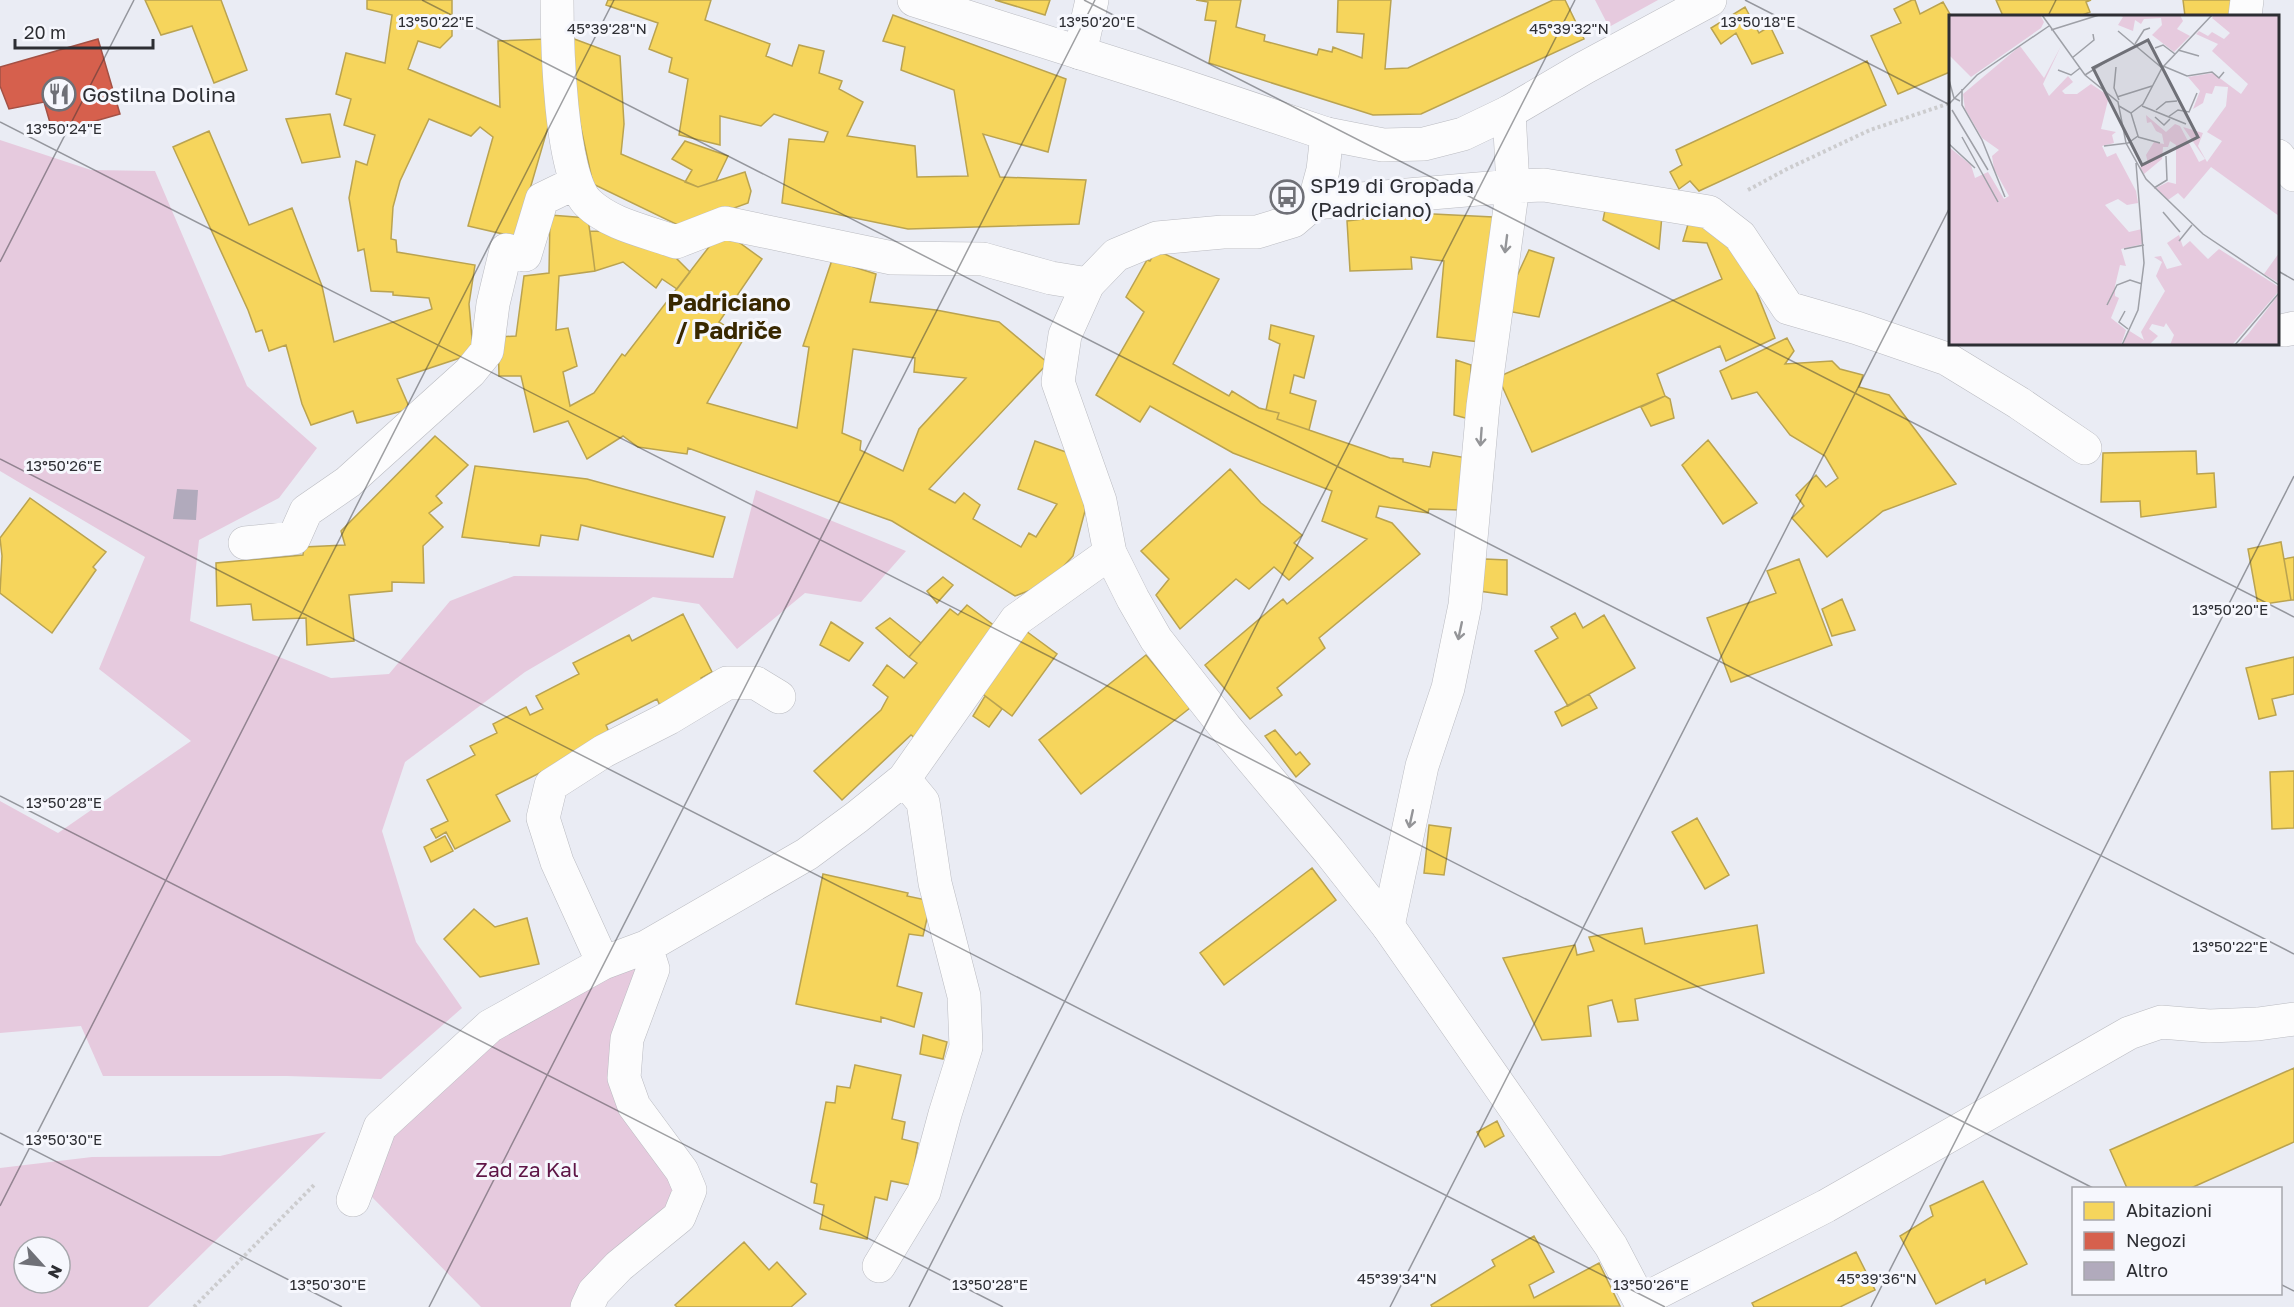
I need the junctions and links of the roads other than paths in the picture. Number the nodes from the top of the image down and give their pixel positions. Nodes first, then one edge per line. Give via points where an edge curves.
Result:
1 (557, 0) edge
2 (914, 0) edge
3 (1092, 0) edge
4 (1710, 0) edge
5 (2247, 0) edge
6 (2245, 15) edge
7 (1080, 53) junction
8 (1509, 112) junction
9 (1327, 134) junction
10 (2279, 158) edge
11 (2294, 175) edge
12 (575, 183) junction
13 (1513, 186) junction
14 (1314, 203) junction
15 (1088, 284) junction
16 (2085, 448) dead end
17 (245, 543) dead end
18 (1110, 553) junction
19 (779, 697) dead end
20 (904, 779) junction
21 (1388, 926) junction
22 (646, 947) junction
23 (603, 963) junction
24 (2294, 1019) edge
25 (352, 1200) dead end
26 (879, 1266) dead end
27 (1642, 1304) edge
28 (587, 1307) edge

1 - 12 street via 566,151
2 - 7 street
3 - 7 street
4 - 8 street
5 - 6 street
7 - 9 street
8 - 9 street via 1463,134 1424,144 1383,145
8 - 13 street
9 - 14 street
10 - 11 street
12 - 15 street via 586,202 609,219 676,242 725,223 892,258 983,259
12 - 17 street via 542,199 525,255 506,250 487,351 470,372 348,482 306,511 294,538
13 - 14 street
13 - 16 street via 1544,185 1709,212 1740,236 1788,309 1947,359
13 -> 21 street via 1483,406 1466,605 1448,688 1422,766
14 - 15 street via 1293,222 1257,232 1157,238 1116,255
15 - 18 street via 1065,335 1058,382 1100,501
18 - 20 street via 1016,620
18 - 21 street via 1156,639
19 - 23 street via 756,683 727,683 551,785 543,818 557,862
20 - 22 street via 807,854
20 - 26 street via 923,802 935,883 964,996 966,1047 924,1192
21 - 27 street via 1568,1182 1611,1246
22 - 23 street
22 - 28 street via 653,969 627,1039 624,1078 634,1106 682,1171 690,1190 679,1217 619,1266 594,1292
23 - 25 street via 490,1026 380,1127
24 - 27 street via 2209,1026 2161,1022 2129,1033 1826,1206

